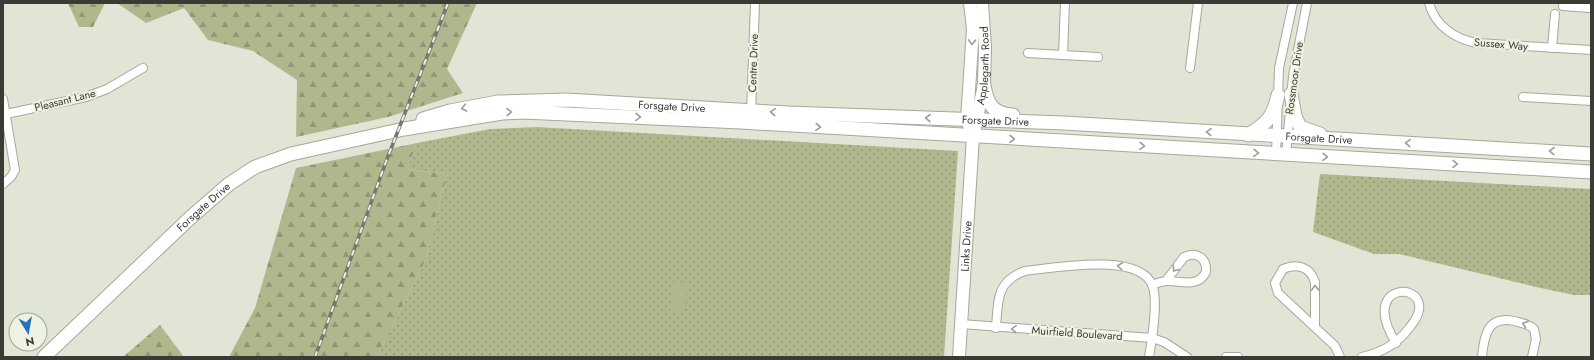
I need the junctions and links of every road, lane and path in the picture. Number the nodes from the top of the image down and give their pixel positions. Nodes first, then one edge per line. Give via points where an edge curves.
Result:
1 (755, 3) edge
2 (970, 3) edge
3 (982, 3) edge
4 (1065, 3) edge
5 (1198, 3) edge
6 (1294, 3) edge
7 (1307, 3) edge
8 (1429, 3) edge
9 (1563, 3) edge
10 (1589, 8) dead end
11 (1555, 14) dead end
12 (1289, 20) junction
13 (1302, 26) junction
14 (1552, 48) junction
15 (1591, 50) edge
16 (1028, 53) dead end
17 (1063, 54) junction
18 (1098, 57) dead end
19 (143, 68) dead end
20 (1190, 68) dead end
21 (984, 85) junction
22 (1291, 94) junction
23 (1278, 95) junction
24 (1523, 97) dead end
25 (3, 99) edge
26 (1591, 101) edge
27 (6, 114) junction
28 (751, 117) junction
29 (972, 120) junction
30 (1064, 124) junction
31 (1248, 135) junction
32 (973, 136) junction
33 (1282, 137) junction
34 (1343, 140) junction
35 (1281, 154) junction
36 (1591, 154) edge
37 (1591, 172) edge
38 (3, 184) edge
39 (1166, 281) junction
40 (1152, 285) junction
41 (961, 324) junction
42 (1315, 327) junction
43 (996, 328) junction
44 (1152, 338) junction
45 (1396, 343) junction
46 (44, 357) edge
47 (959, 357) edge
48 (1148, 357) edge
49 (1187, 357) edge
50 (1226, 357) edge
51 (1238, 357) edge
52 (1340, 357) edge
53 (1362, 357) edge
54 (1482, 357) edge
55 (1532, 357) edge

1 - 28 street, Centre Drive
2 -> 29 main road, Applegarth Road via 973,29
3 - 21 main road, Applegarth Road
4 - 17 street
5 - 20 street
6 - 12 street, Rossmoor Drive
7 - 13 street, Rossmoor Drive
8 - 14 street, Sussex Way via 1441,25 1463,41
9 - 10 street via 1563,6
11 - 14 street
12 - 13 street
12 - 23 street, Rossmoor Drive via 1279,68
13 - 22 street, Rossmoor Drive
14 - 15 street, Sussex Way
16 - 17 street
17 - 18 street
19 - 27 street, Pleasant Lane via 86,97
21 - 29 main road, Applegarth Road
21 - 30 main road via 989,104 998,112 1006,115 1036,116
22 - 33 street, Rossmoor Drive
22 - 34 main road via 1300,127
23 - 31 main road via 1275,110 1267,122
23 - 33 street, Rossmoor Drive
24 - 26 street
25 - 27 street
27 - 38 street via 14,170
29 -> 28 main road, Forsgate Drive
28 -> 32 main road, Forsgate Drive
28 - 46 main road, Forsgate Drive via 566,100 523,100 482,104 450,111 431,116 404,129 291,154 255,168 229,184
29 - 30 main road, Forsgate Drive
29 - 32 main road, Applegarth Road
31 -> 30 main road, Forsgate Drive
31 - 33 main road, Forsgate Drive
32 -> 35 main road, Forsgate Drive
32 - 41 main road, Links Drive
33 - 34 main road, Forsgate Drive
33 - 35 street, Rossmoor Drive
36 -> 34 main road, Forsgate Drive
35 -> 37 main road, Forsgate Drive
39 -> 39 street via 1199,281 1206,272 1206,263 1201,256 1184,257
39 - 40 street
40 -> 43 street via 1134,269 1120,266 1094,265 1025,271 1010,279 1000,291
40 - 44 street
41 - 43 street, Muirfield Boulevard
41 - 47 main road, Links Drive
42 -> 42 street via 1313,276 1310,271 1300,266 1283,269 1276,283 1278,293
42 - 52 street via 1335,346
44 -> 43 street, Muirfield Boulevard
44 - 48 street
44 - 49 street, Muirfield Boulevard via 1164,342
45 - 45 street via 1418,318 1420,312 1418,300 1405,291 1394,292 1385,304 1387,325
45 - 53 street via 1380,352
50 - 51 street
55 -> 54 street via 1536,339 1534,329 1505,319 1495,321 1489,328

